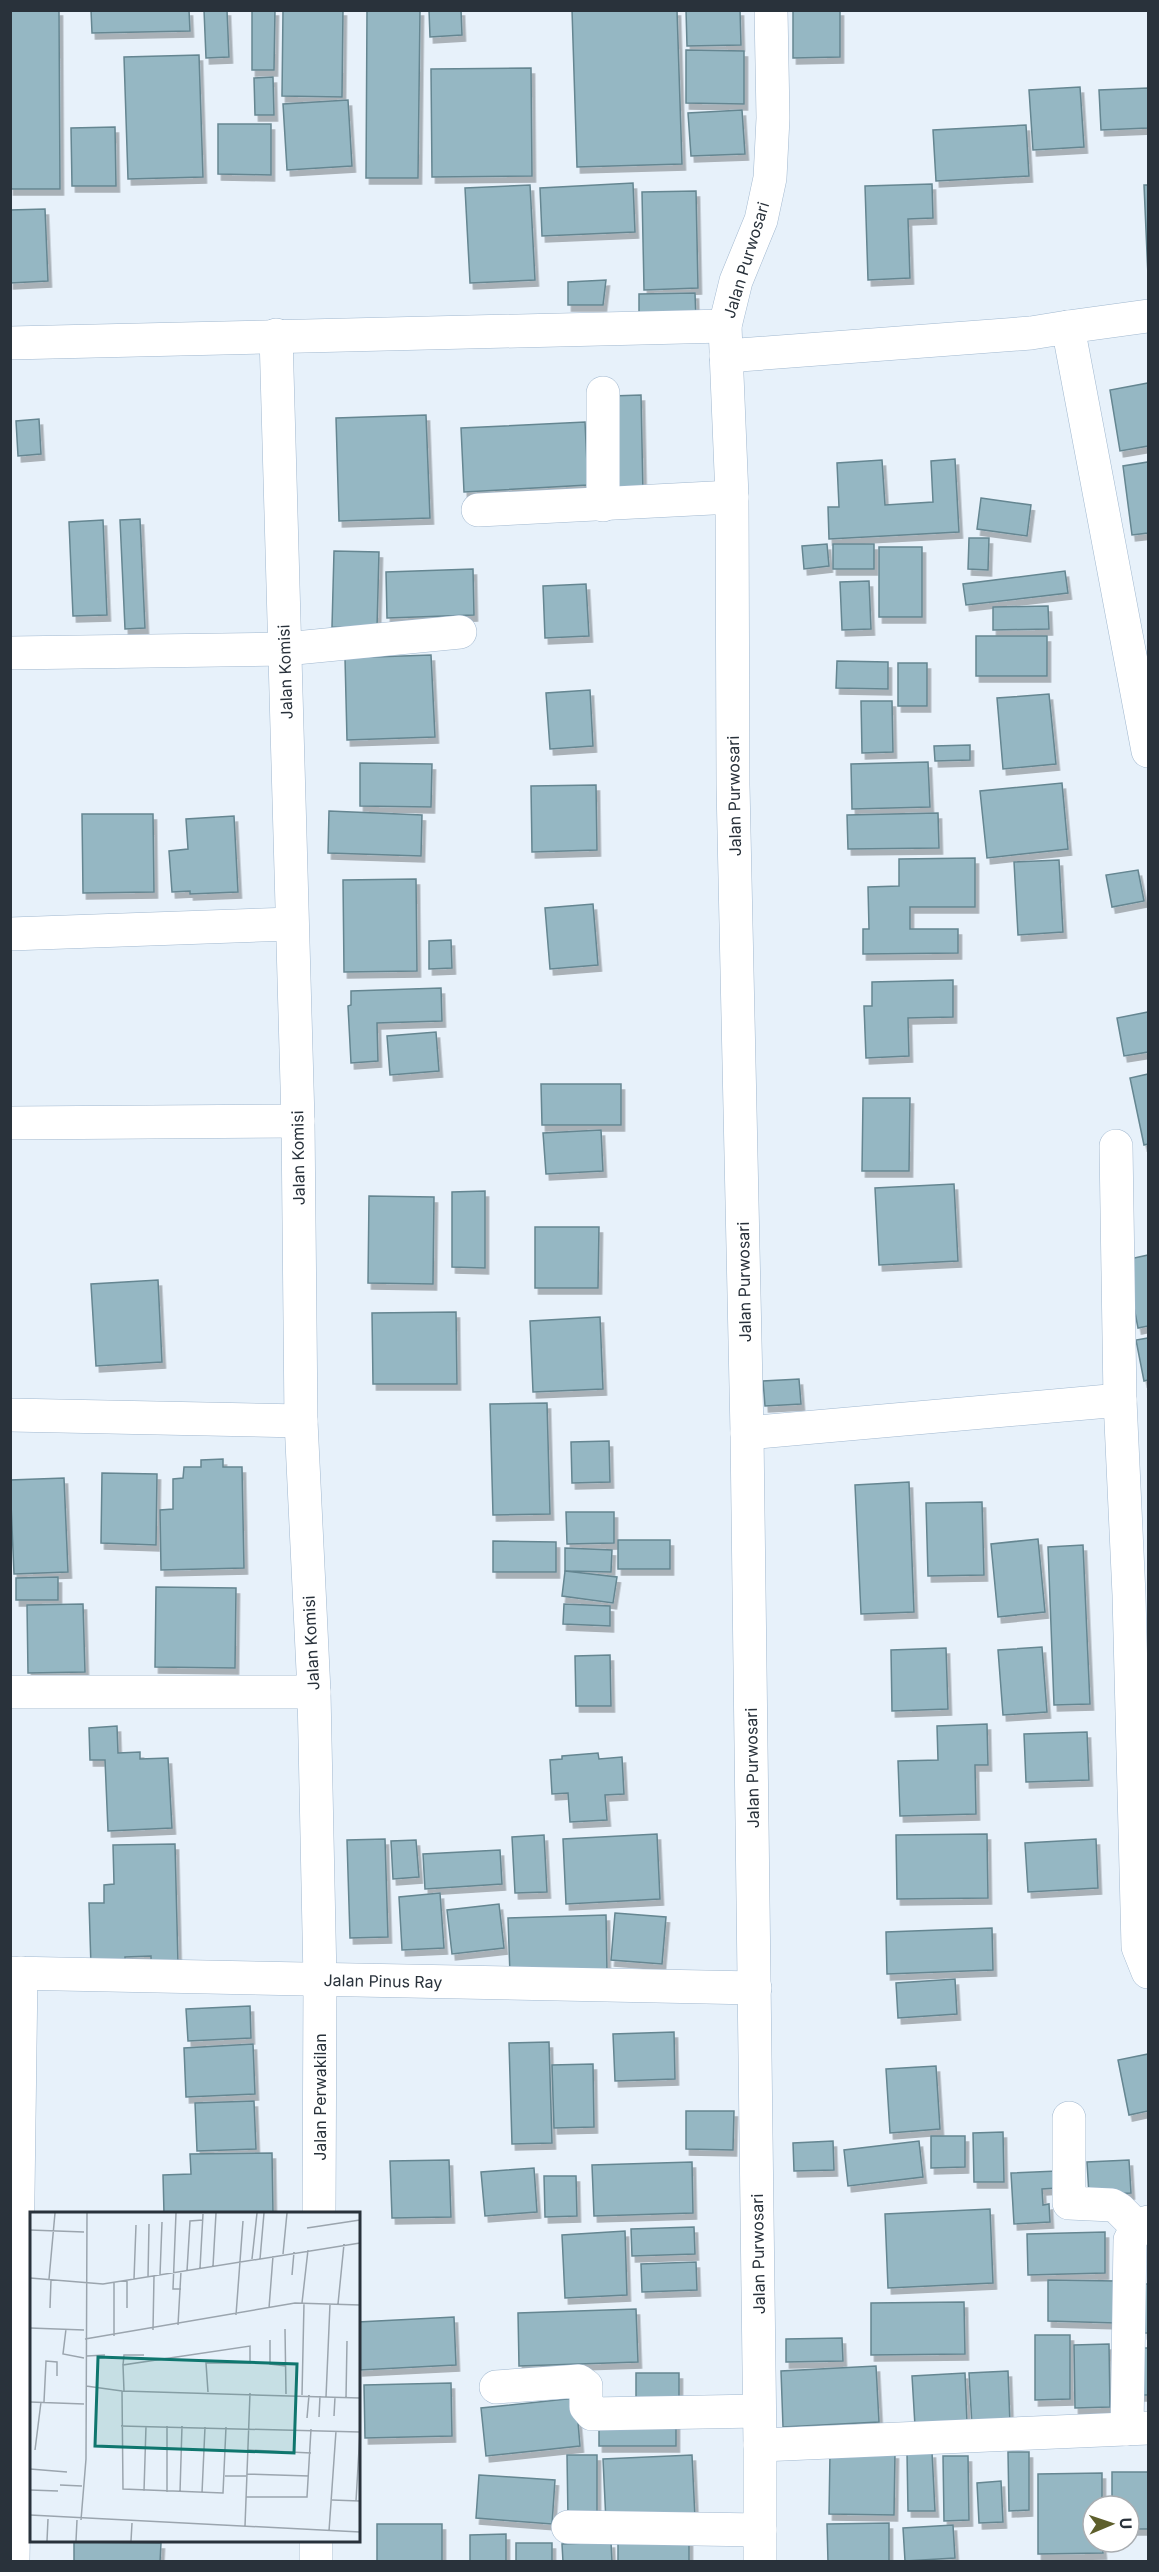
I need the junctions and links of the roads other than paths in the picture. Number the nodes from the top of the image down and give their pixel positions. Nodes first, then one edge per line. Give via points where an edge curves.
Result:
1 (771, 10) edge
2 (1149, 316) edge
3 (1068, 327) junction
4 (276, 335) junction
5 (725, 341) junction
6 (10, 343) edge
7 (603, 393) dead end
8 (732, 497) junction
9 (603, 505) junction
10 (478, 510) dead end
11 (460, 632) dead end
12 (285, 649) junction
13 (10, 653) edge
14 (1149, 751) edge
15 (292, 924) junction
16 (10, 934) edge
17 (298, 1121) junction
18 (10, 1123) edge
19 (1116, 1146) dead end
20 (1120, 1400) junction
21 (10, 1415) edge
22 (301, 1421) junction
23 (747, 1433) junction
24 (1139, 1594) edge
25 (10, 1692) edge
26 (314, 1692) junction
27 (1149, 1972) edge
28 (16, 1973) edge
29 (320, 1980) junction
30 (755, 1988) junction
31 (1070, 2118) dead end
32 (319, 2212) edge
33 (1143, 2225) edge
34 (495, 2387) dead end
35 (759, 2411) junction
36 (1138, 2429) edge
37 (760, 2445) junction
38 (568, 2528) dead end
39 (316, 2542) edge
40 (760, 2546) edge
41 (13, 2562) edge
42 (316, 2562) edge

1 - 5 street, Jalan Purwosari via 770,178 761,220 736,281
2 - 3 street
3 - 5 street via 1031,333
3 - 14 street
4 - 5 street
4 - 6 street
4 - 12 street, Jalan Komisi
5 - 8 street, Jalan Purwosari
7 - 9 street
8 - 9 street
8 - 23 street, Jalan Purwosari via 733,797
9 - 10 street
11 - 12 street
12 - 13 street
12 - 15 street, Jalan Komisi
15 - 16 street
15 - 17 street, Jalan Komisi
17 - 18 street
17 - 22 street, Jalan Komisi
19 - 20 street
20 - 23 street
20 - 24 street
21 - 22 street
22 - 26 street, Jalan Komisi
23 - 30 street, Jalan Purwosari
24 - 27 street via 1138,1947
25 - 26 street
26 - 29 street, Jalan Komisi
28 - 29 street, Jalan Pinus Ray
28 - 41 street
29 - 30 street, Jalan Pinus Ray
29 - 32 street, Jalan Perwakilan
30 - 35 street, Jalan Purwosari
31 - 33 street via 1069,2203 1112,2205
33 - 36 street via 1130,2240
34 - 35 street via 579,2381 586,2386 586,2407 592,2414
35 - 37 street, Jalan Purwosari
36 - 37 street
37 - 40 street, Jalan Purwosari
38 - 40 street
39 - 42 street

